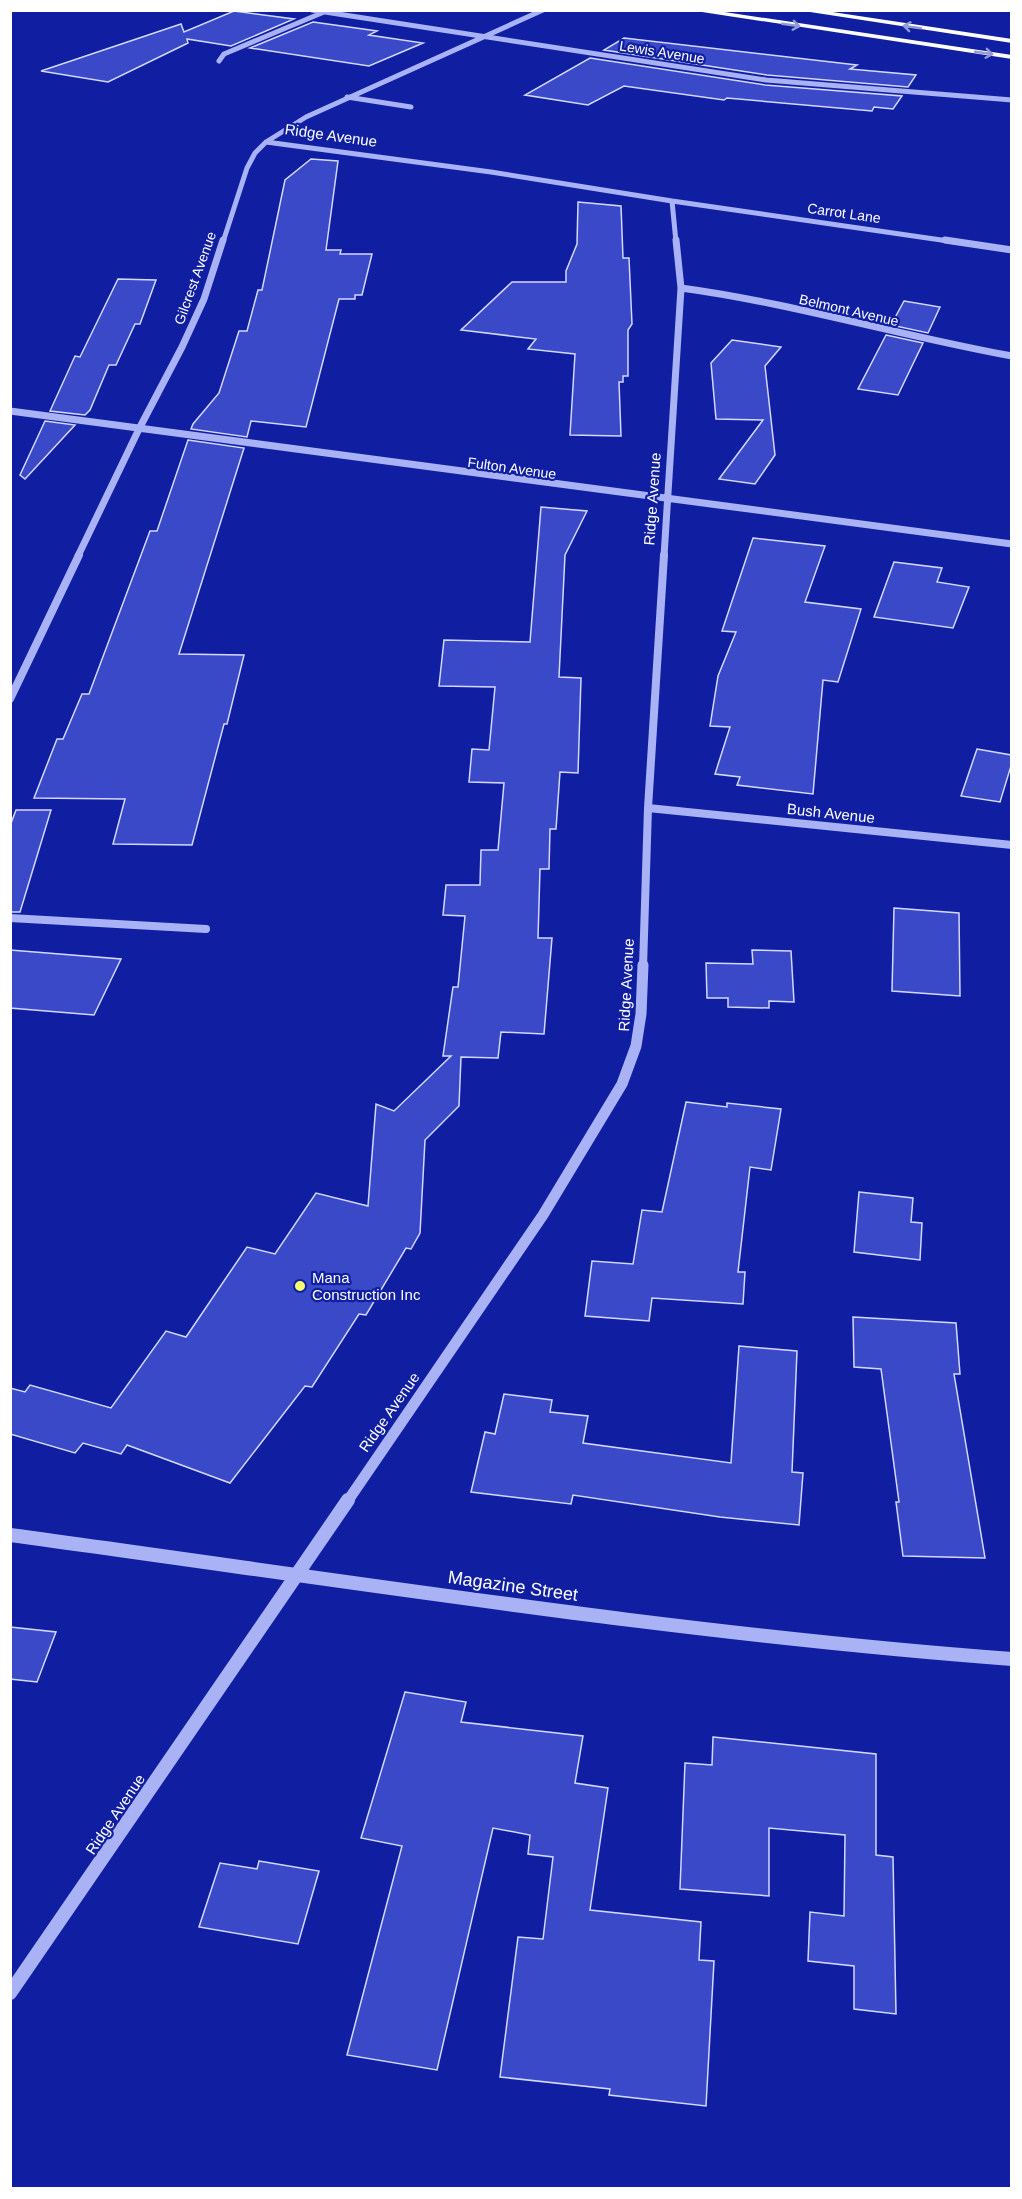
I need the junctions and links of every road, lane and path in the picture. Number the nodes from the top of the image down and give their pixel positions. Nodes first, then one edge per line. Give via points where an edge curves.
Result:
1 (312, 10) edge
2 (543, 10) edge
3 (692, 10) edge
4 (800, 10) edge
5 (324, 12) junction
6 (484, 37) junction
7 (1011, 41) edge
8 (1011, 57) edge
9 (219, 61) dead end
10 (347, 97) junction
11 (1011, 100) edge
12 (411, 107) dead end
13 (266, 142) junction
14 (672, 201) junction
15 (1011, 250) edge
16 (681, 288) junction
17 (1011, 356) edge
18 (10, 411) edge
19 (139, 429) junction
20 (667, 500) junction
21 (1011, 544) edge
22 (10, 699) edge
23 (648, 808) junction
24 (1011, 845) edge
25 (10, 918) edge
26 (206, 929) dead end
27 (10, 1535) edge
28 (296, 1575) junction
29 (1011, 1659) edge
30 (10, 1993) edge

1 - 5 street, Lewis Avenue
2 - 6 street, Gilcrest Avenue
3 -> 8 highway
7 -> 4 highway
5 - 6 street, Lewis Avenue
5 - 9 street via 224,54
6 - 10 street, Gilcrest Avenue
6 - 11 street, Lewis Avenue via 766,80
10 - 12 street
10 - 13 street, Gilcrest Avenue
13 - 14 street, Ridge Avenue
13 - 19 street, Gilcrest Avenue via 247,168 204,299
14 - 15 street, Carrot Lane
14 - 16 street, Ridge Avenue
16 - 17 street, Belmont Avenue
16 - 20 street, Ridge Avenue
18 - 19 street, Fulton Avenue
19 - 20 street, Fulton Avenue
19 - 22 street, Gilcrest Avenue
20 - 21 street, Fulton Avenue
20 - 23 street, Ridge Avenue
23 - 24 street, Bush Avenue
23 - 28 street, Ridge Avenue via 641,1014 636,1046 622,1084 543,1215
25 - 26 street
27 - 28 street, Magazine Street
28 - 29 street, Magazine Street via 669,1624
28 - 30 street, Ridge Avenue

